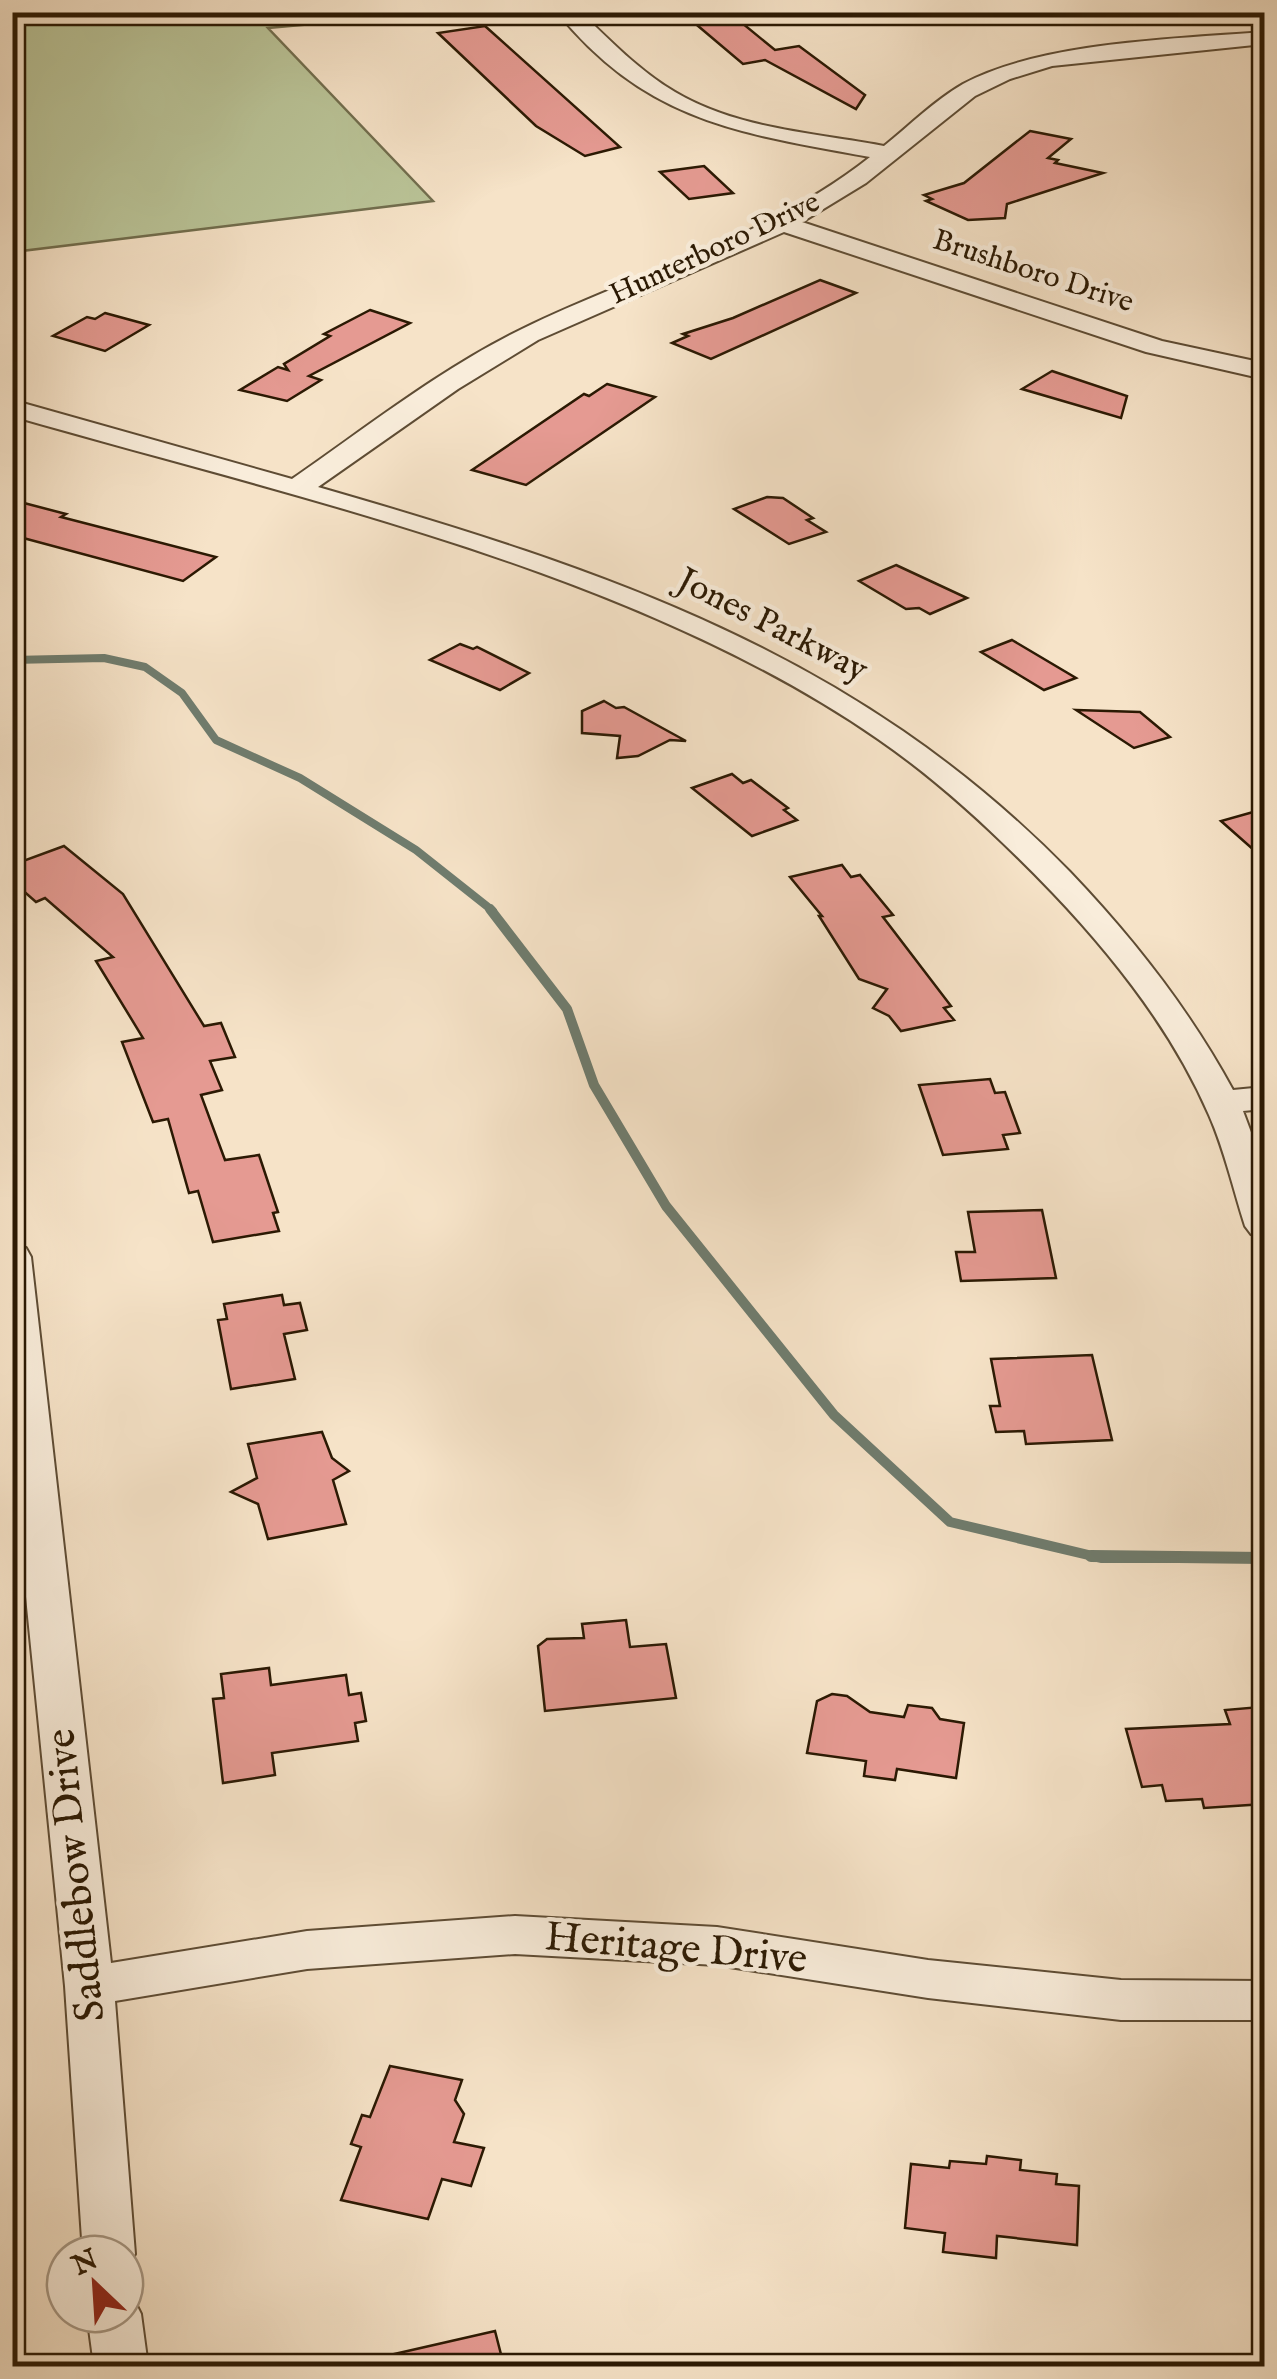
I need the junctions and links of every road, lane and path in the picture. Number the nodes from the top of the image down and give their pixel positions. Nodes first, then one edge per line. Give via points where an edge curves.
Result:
1 (567, 12) edge
2 (1264, 38) edge
3 (886, 153) junction
4 (784, 224) junction
5 (1264, 372) edge
6 (12, 408) edge
7 (296, 489) junction
8 (1264, 1098) edge
9 (1222, 1102) junction
10 (1264, 1226) edge
11 (12, 1257) edge
12 (89, 1986) junction
13 (1264, 2001) edge
14 (108, 2234) edge
15 (117, 2334) edge
16 (121, 2366) edge

1 - 3 street via 680,105 753,128
2 - 3 street, Hunterboro Drive via 1050,60 1002,74 966,90
3 - 4 street, Hunterboro Drive
4 - 5 street, Brushboro Drive via 1155,346
4 - 7 street, Hunterboro Drive via 529,335
6 - 7 street, Jones Parkway
7 - 9 street, Jones Parkway via 608,586 715,635 883,728 964,790 1092,914 1161,999
8 - 9 street
9 - 10 street, Jones Parkway
11 - 12 street, Saddlebow Drive
12 - 13 street, Heritage Drive via 307,1950 514,1935 717,1946 1121,2000
12 - 14 street, Saddlebow Drive
15 - 16 street

